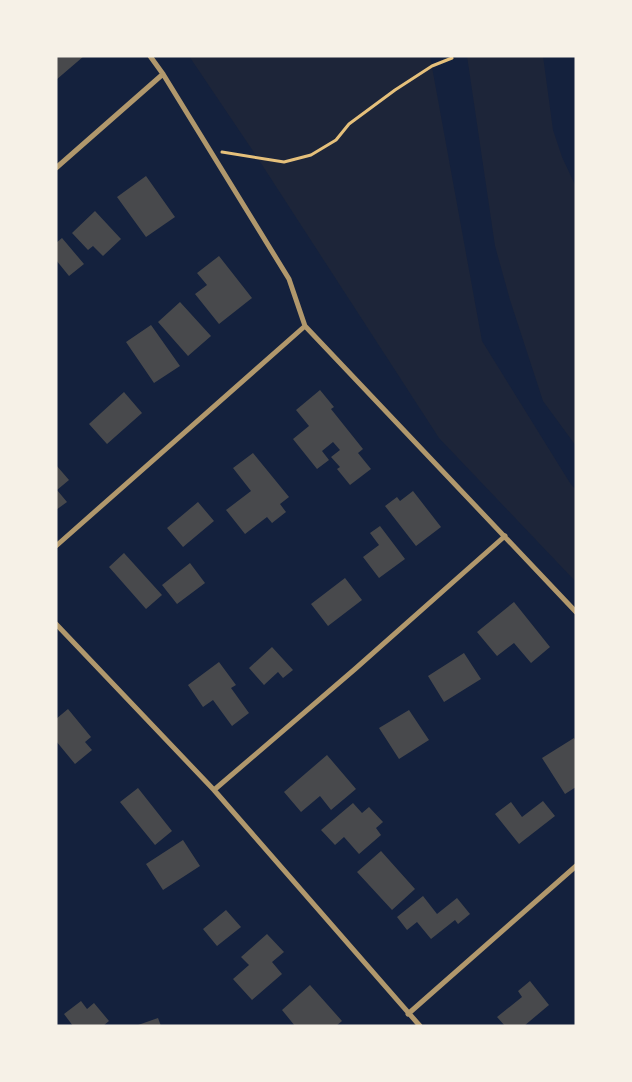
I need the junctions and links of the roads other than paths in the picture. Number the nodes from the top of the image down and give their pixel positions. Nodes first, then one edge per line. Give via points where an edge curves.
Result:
1 (150, 56) edge
2 (163, 74) junction
3 (56, 168) edge
4 (304, 326) junction
5 (505, 536) junction
6 (56, 546) edge
7 (576, 612) edge
8 (56, 624) edge
9 (214, 790) junction
10 (576, 866) edge
11 (408, 1014) junction
12 (420, 1026) edge

1 - 2 street
2 - 3 street
2 - 4 street via 289,279
4 - 5 street
4 - 6 street
5 - 7 street
5 - 9 street
8 - 9 street
9 - 11 street
10 - 11 street
11 - 12 street

